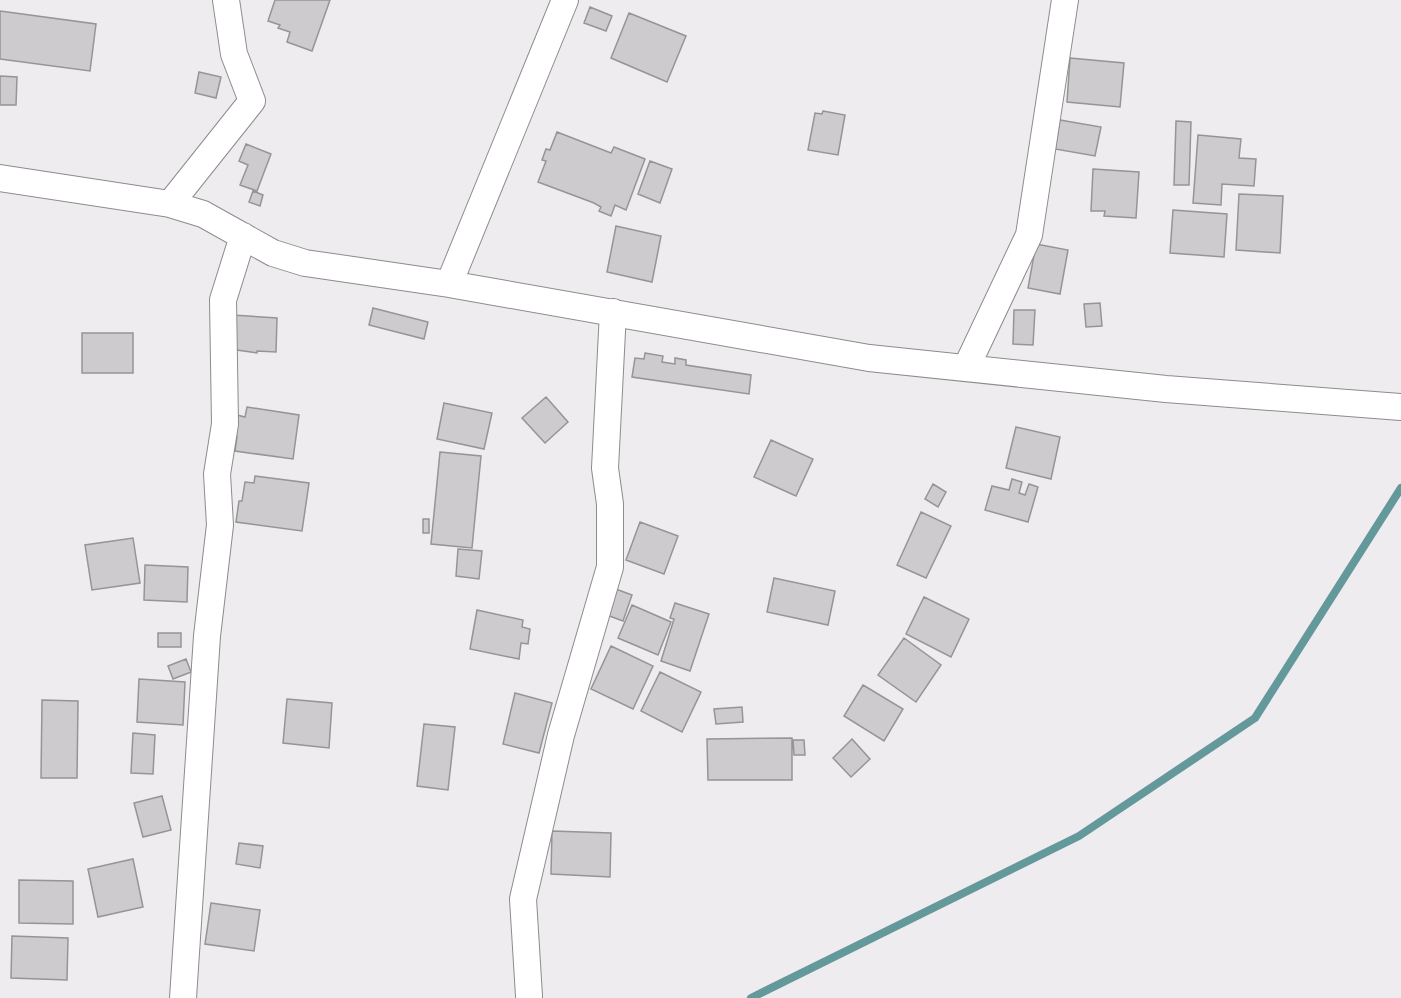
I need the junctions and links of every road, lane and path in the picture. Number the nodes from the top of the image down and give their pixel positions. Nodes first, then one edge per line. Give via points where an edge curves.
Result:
1 (226, 0) edge
2 (565, 0) edge
3 (1065, 0) edge
4 (0, 178) edge
5 (170, 204) junction
6 (243, 236) junction
7 (449, 284) junction
8 (613, 312) junction
9 (966, 368) junction
10 (1401, 407) edge
11 (529, 996) dead end
12 (183, 998) edge

1 - 5 street via 234,54 252,101
2 - 7 street
3 - 9 street via 1029,235
4 - 5 street
5 - 6 street via 203,214
6 - 7 street via 273,253 305,262
6 - 12 street via 223,300 225,423 218,474 220,525 207,636
7 - 8 street
8 - 9 street via 869,358
8 - 11 street via 605,468 610,504 610,567 561,735 523,899
9 - 10 street via 1166,389

